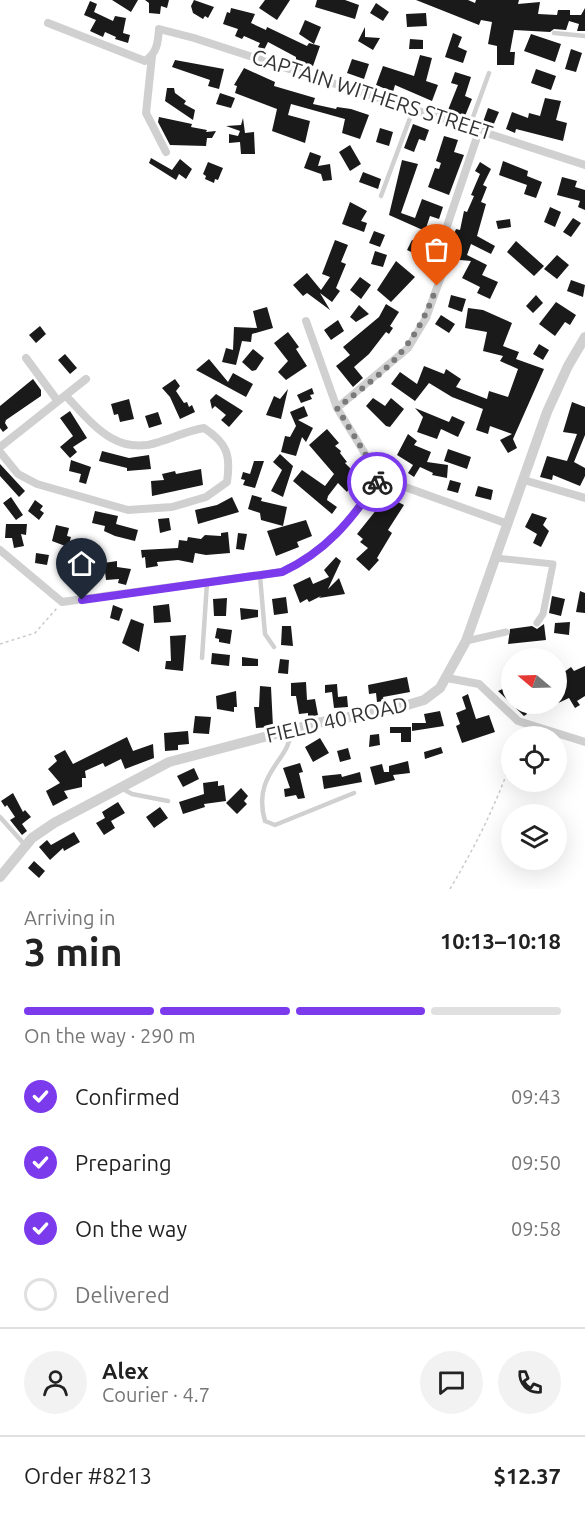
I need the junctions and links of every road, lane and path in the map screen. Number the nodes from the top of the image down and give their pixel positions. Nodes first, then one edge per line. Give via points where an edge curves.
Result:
1 (48, 23) dead end
2 (554, 33) dead end
3 (585, 36) edge
4 (152, 56) junction
5 (489, 74) dead end
6 (412, 110) junction
7 (469, 128) junction
8 (479, 131) junction
9 (166, 152) dead end
10 (585, 165) edge
11 (381, 196) dead end
12 (444, 235) dead end
13 (443, 271) dead end
14 (306, 321) dead end
15 (585, 338) edge
16 (26, 358) dead end
17 (86, 379) dead end
18 (66, 396) junction
19 (57, 400) junction
20 (337, 408) junction
21 (0, 447) edge
22 (0, 452) edge
23 (380, 478) junction
24 (524, 480) junction
25 (585, 498) edge
26 (508, 524) junction
27 (0, 550) edge
28 (496, 558) junction
29 (260, 576) junction
30 (207, 584) junction
31 (62, 602) junction
32 (537, 623) dead end
33 (506, 632) dead end
34 (466, 640) junction
35 (0, 644) edge
36 (274, 647) dead end
37 (202, 658) dead end
38 (447, 678) junction
39 (290, 730) junction
40 (585, 742) edge
41 (122, 787) junction
42 (501, 790) edge
43 (354, 793) dead end
44 (168, 801) dead end
45 (0, 817) edge
46 (24, 845) junction
47 (0, 877) edge
48 (450, 889) edge

1 - 4 street via 145,61
2 - 3 lane
4 - 6 street, CAPTAIN WITHERS STREET via 158,46 159,29 269,60
4 - 9 street via 146,113
5 - 7 lane
6 - 7 street, CAPTAIN WITHERS STREET
6 - 11 lane
7 - 8 street, CAPTAIN WITHERS STREET
8 - 10 street, CAPTAIN WITHERS STREET
8 - 12 street
13 - 20 street via 426,318 408,348
14 - 20 street
15 - 24 street, FIELD 40 ROAD via 547,412
16 - 19 street
17 - 18 street
18 - 19 street
18 - 22 street via 115,443 135,446 204,428 219,438 231,460 227,482 206,498 172,507 128,510 37,484 18,474
19 - 21 street
20 - 23 street
23 - 26 street
23 - 29 street via 336,536 305,561 282,572
24 - 25 street
24 - 26 street, FIELD 40 ROAD
26 - 28 street, FIELD 40 ROAD
27 - 31 street
28 - 32 street via 554,564 543,614
28 - 34 street, FIELD 40 ROAD
29 - 30 street
29 - 36 lane via 266,634 268,643
30 - 31 street
30 - 37 lane
31 - 35 path via 35,633
33 - 34 street
34 - 38 street, FIELD 40 ROAD
38 - 39 street, FIELD 40 ROAD via 424,700
38 - 40 street via 479,684 518,721
39 - 41 street, FIELD 40 ROAD via 169,762
39 - 43 lane via 288,744 264,783 265,820 275,825
41 - 44 lane via 132,794
41 - 46 street, FIELD 40 ROAD via 54,823
42 - 48 path
45 - 46 lane
46 - 47 street, FIELD 40 ROAD

